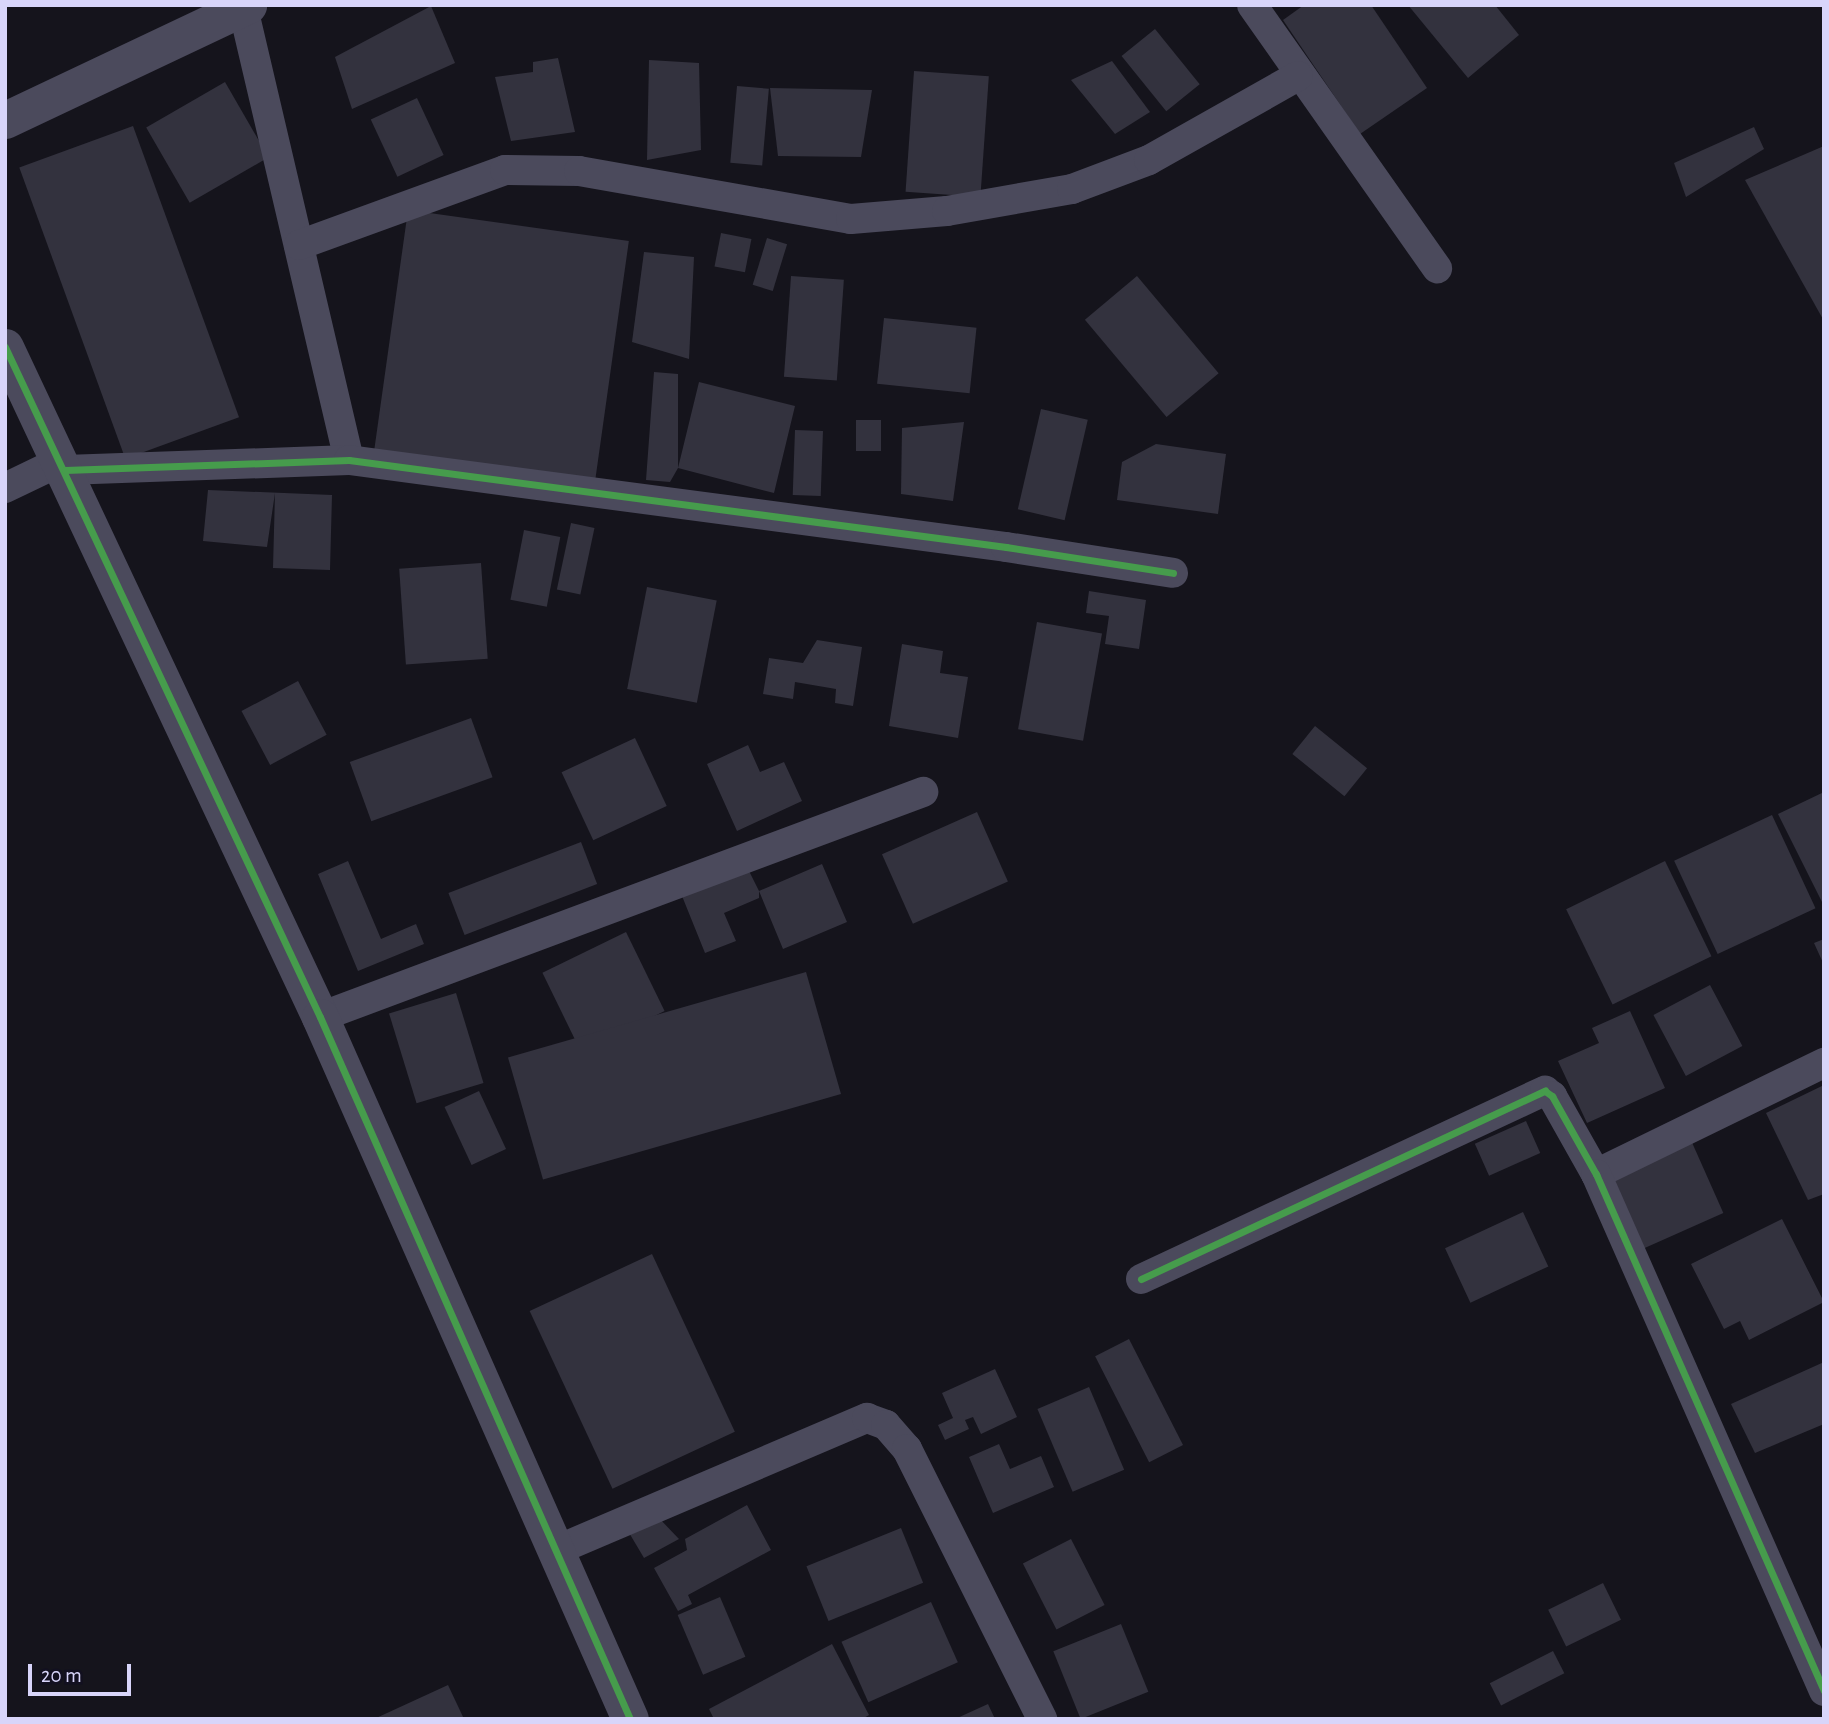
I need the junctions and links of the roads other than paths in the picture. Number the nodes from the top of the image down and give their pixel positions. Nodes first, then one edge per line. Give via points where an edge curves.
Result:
1 (1252, 5) edge
2 (246, 6) edge
3 (1298, 76) junction
4 (5, 120) edge
5 (299, 245) junction
6 (1437, 268) dead end
7 (5, 347) edge
8 (349, 460) junction
9 (63, 465) junction
10 (5, 488) edge
11 (1172, 573) dead end
12 (923, 792) dead end
13 (320, 1017) junction
14 (1824, 1063) edge
15 (1596, 1174) junction
16 (1141, 1279) dead end
17 (557, 1550) junction
18 (1824, 1691) edge
19 (631, 1719) edge
20 (1042, 1719) edge

1 - 3 street
2 - 4 street
2 - 5 street
3 - 5 street via 1150,160 1072,189 947,211 851,219 579,171 505,170
3 - 6 street
5 - 8 street
7 - 9 street
8 - 9 street
8 - 11 street
9 - 10 street
9 - 13 street
12 - 13 street
13 - 17 street
14 - 15 street
15 - 16 street via 1552,1096 1536,1092
15 - 18 street
17 - 19 street
17 - 20 street via 867,1418 886,1425 907,1449

